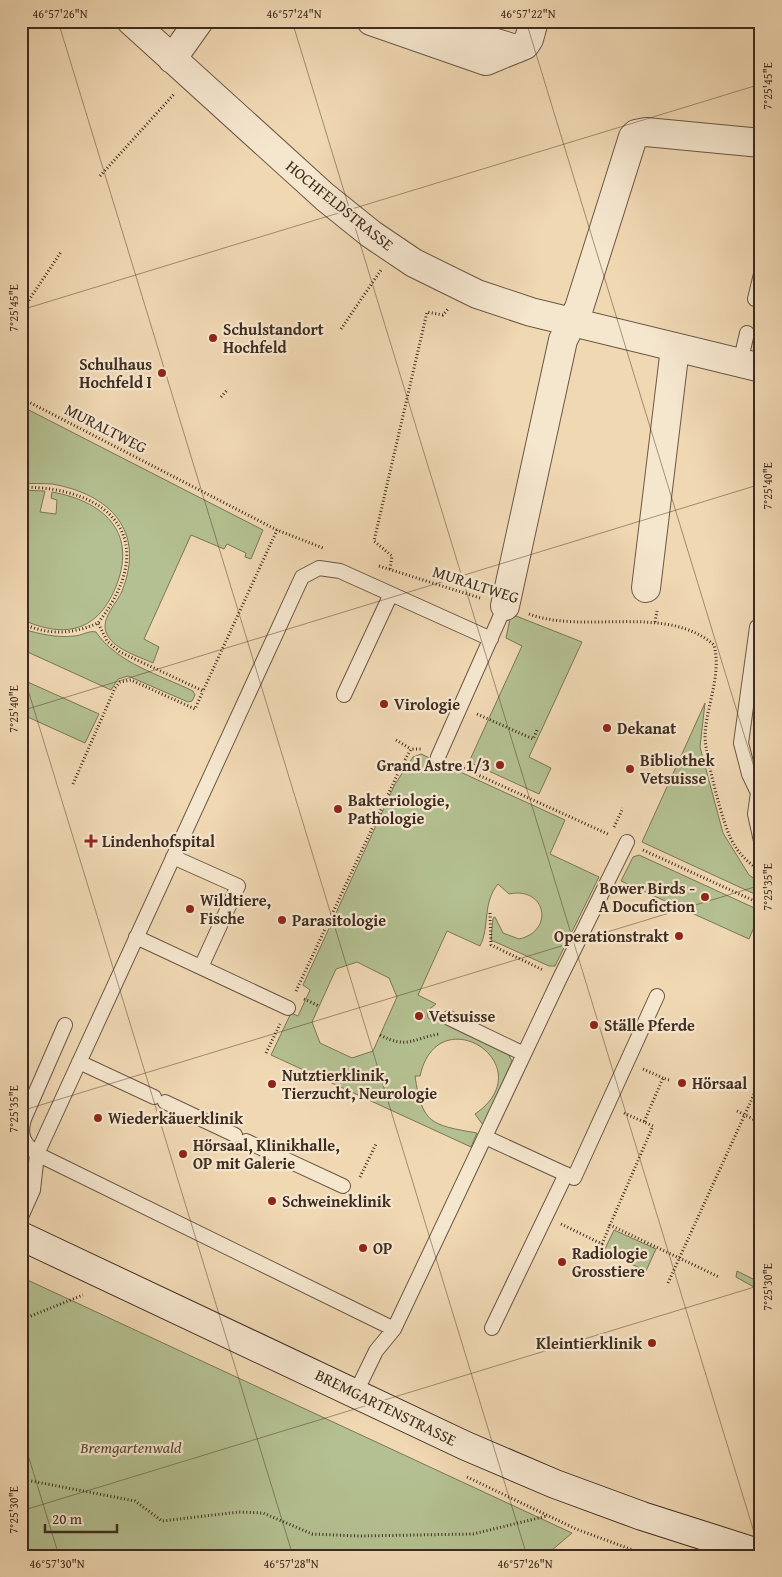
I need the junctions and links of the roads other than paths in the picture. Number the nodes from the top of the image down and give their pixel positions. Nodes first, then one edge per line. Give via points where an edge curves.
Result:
1 (131, 21) edge
2 (199, 21) edge
3 (371, 21) edge
4 (445, 21) edge
5 (534, 21) edge
6 (516, 48) junction
7 (172, 58) junction
8 (761, 143) edge
9 (761, 274) edge
10 (755, 299) dead end
11 (573, 323) junction
12 (747, 333) dead end
13 (675, 348) junction
14 (750, 366) edge
15 (646, 588) dead end
16 (391, 594) junction
17 (505, 606) joint
18 (757, 627) dead end
19 (491, 639) junction
20 (344, 695) dead end
21 (438, 757) road end
22 (759, 788) edge
23 (761, 841) edge
24 (627, 842) road end
25 (173, 857) junction
26 (136, 937) junction
27 (201, 967) junction
28 (657, 996) dead end
29 (288, 1008) road end
30 (456, 1021) road end
31 (65, 1025) dead end
32 (524, 1054) junction
33 (79, 1062) junction
34 (486, 1137) junction
35 (37, 1154) junction
36 (566, 1174) junction
37 (343, 1186) dead end
38 (21, 1217) edge
39 (21, 1236) edge
40 (492, 1328) dead end
41 (394, 1329) junction
42 (356, 1392) junction
43 (761, 1554) edge

1 - 7 street, HOCHFELDSTRASSE
2 - 7 street
3 - 6 street via 486,61
4 - 6 street via 456,31
5 - 6 street via 530,39
7 - 11 street, HOCHFELDSTRASSE via 324,196 391,249 476,294
8 - 11 street via 646,132 636,134 630,143
9 - 10 lane
11 - 13 street, HOCHFELDSTRASSE
11 - 17 street via 563,340
12 - 14 lane
13 - 14 street, HOCHFELDSTRASSE
13 - 15 street
16 - 19 lane
16 - 20 lane
16 - 25 lane via 340,571 315,569 302,577
17 - 19 lane
18 - 22 lane via 741,743 749,774
19 - 21 lane
22 - 23 lane via 755,814
24 - 32 lane
25 - 26 lane
25 - 27 lane via 238,886
26 - 27 lane
26 - 33 lane
27 - 29 lane
28 - 36 lane via 574,1178
30 - 32 lane
31 - 35 lane via 22,1127 26,1145
32 - 34 lane
33 - 35 lane
33 - 37 lane
34 - 36 lane
34 - 41 lane
35 - 38 lane via 33,1190
35 - 41 lane
36 - 40 lane
39 - 42 street, BREMGARTENSTRASSE
41 - 42 lane via 376,1351
42 - 43 street, BREMGARTENSTRASSE via 466,1446 555,1484

